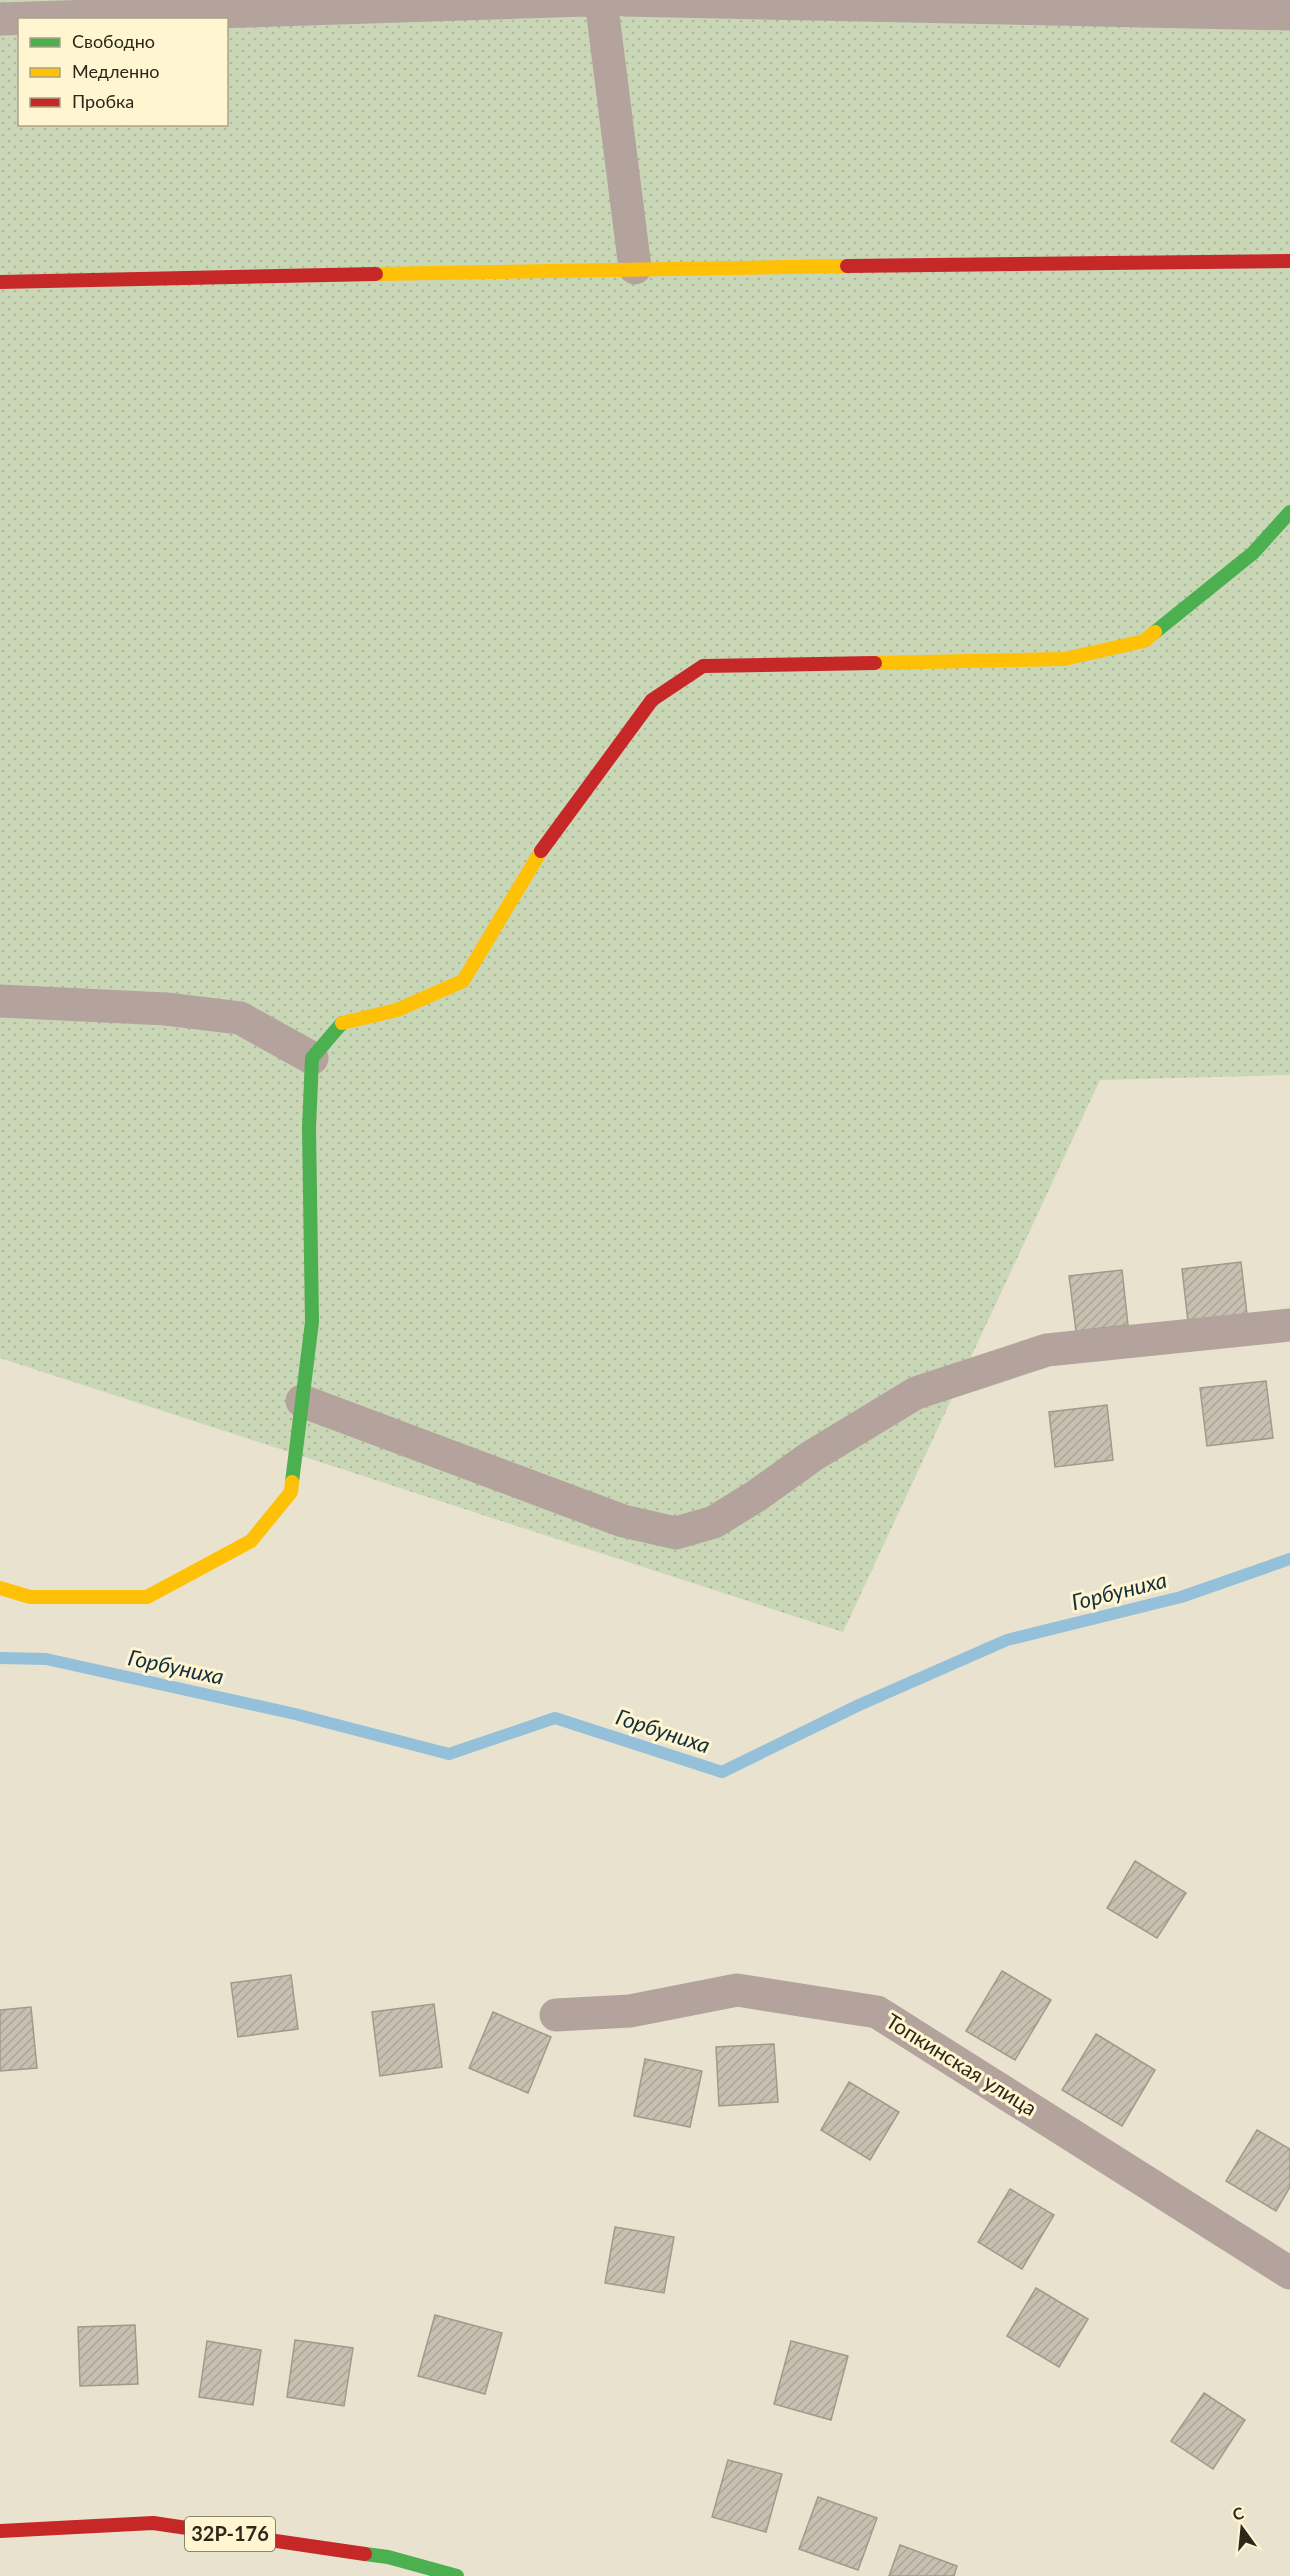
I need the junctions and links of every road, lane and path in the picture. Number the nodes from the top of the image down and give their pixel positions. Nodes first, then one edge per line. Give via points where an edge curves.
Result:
1 (586, 0) edge
2 (601, 0) edge
3 (624, 0) edge
4 (1290, 14) edge
5 (18, 18) edge
6 (31, 18) edge
7 (0, 19) edge
8 (1290, 261) edge
9 (635, 268) junction
10 (0, 282) edge
11 (1290, 512) edge
12 (0, 1001) edge
13 (312, 1058) junction
14 (1290, 1325) edge
15 (302, 1401) junction
16 (0, 1588) edge
17 (556, 2015) dead end
18 (1290, 2273) edge
19 (0, 2531) edge
20 (457, 2576) edge

1 - 6 street
2 - 9 street
3 - 4 street
5 - 7 street
8 - 9 street
9 - 10 street
11 - 13 street via 1253,553 1144,641 1064,659 703,666 652,700 535,859 463,981 397,1010 342,1023
12 - 13 street via 166,1009 240,1017
13 - 15 street via 312,1322
14 - 15 street via 1047,1350 915,1393 714,1522 675,1533 623,1521
15 - 16 street via 291,1492 252,1541 147,1597 30,1597
17 - 18 street, Топкинская улица via 630,2011 736,1990 877,2012
19 - 20 street, 32Р-176 via 153,2523 388,2557

